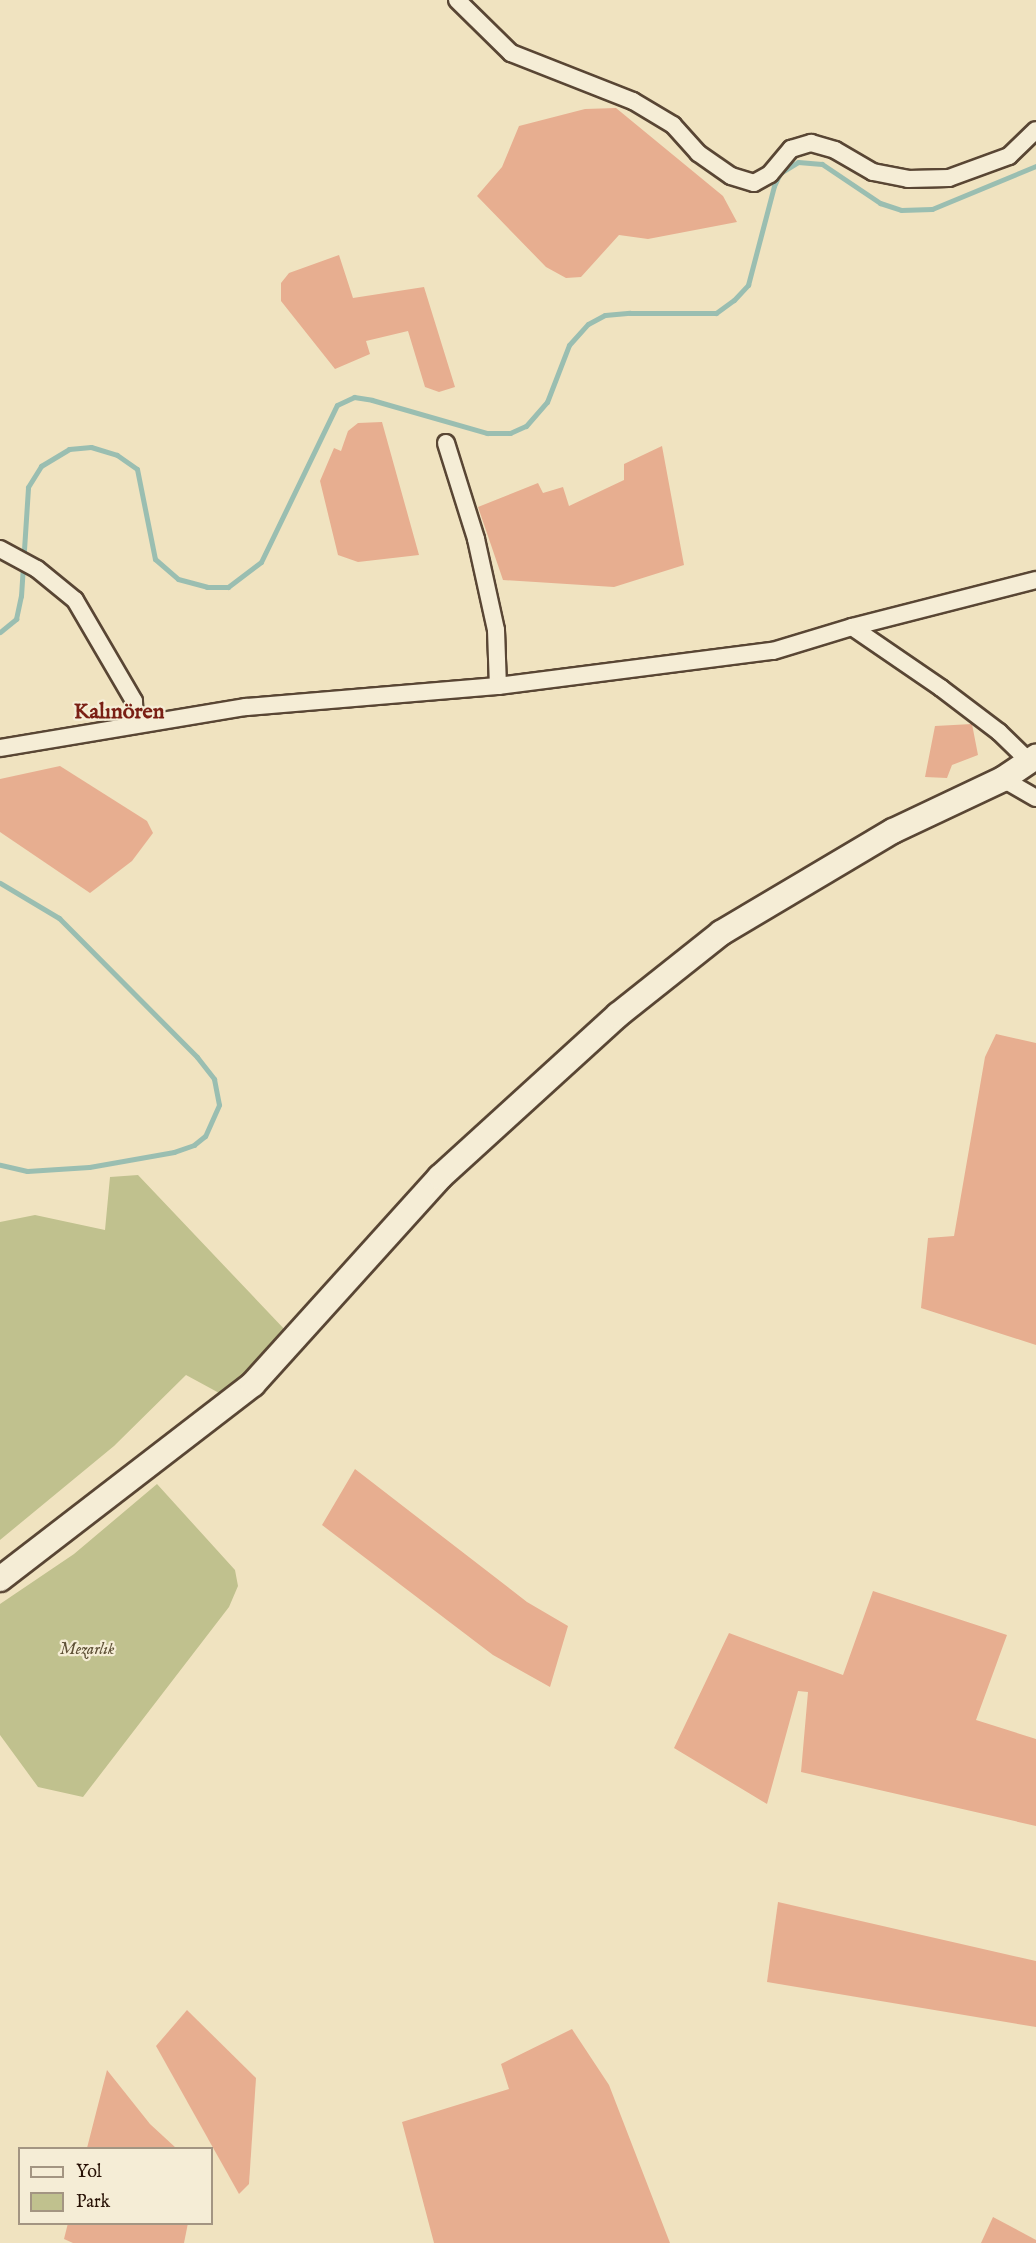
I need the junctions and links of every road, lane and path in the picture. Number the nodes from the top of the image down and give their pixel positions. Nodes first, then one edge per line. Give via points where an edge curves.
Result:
1 (457, 0) edge
2 (1036, 130) edge
3 (446, 443) dead end
4 (0, 549) edge
5 (1036, 580) edge
6 (852, 627) junction
7 (498, 686) junction
8 (135, 723) junction
9 (0, 748) edge
10 (1033, 760) edge
11 (1003, 779) junction
12 (1036, 798) edge
13 (0, 1579) edge

1 - 2 street via 511,53 633,101 674,125 698,153 731,176 754,183 770,174 792,149 811,143 835,150 873,172 908,179 949,178 1009,156
3 - 7 street via 476,539 496,630
4 - 8 street via 37,569 75,600 134,701
5 - 6 street
6 - 7 street via 773,651
6 - 10 street via 950,694
7 - 8 street via 246,707
8 - 9 street
10 - 11 street
11 - 12 street
11 - 13 street via 893,831 711,941 618,1016 440,1177 253,1384

